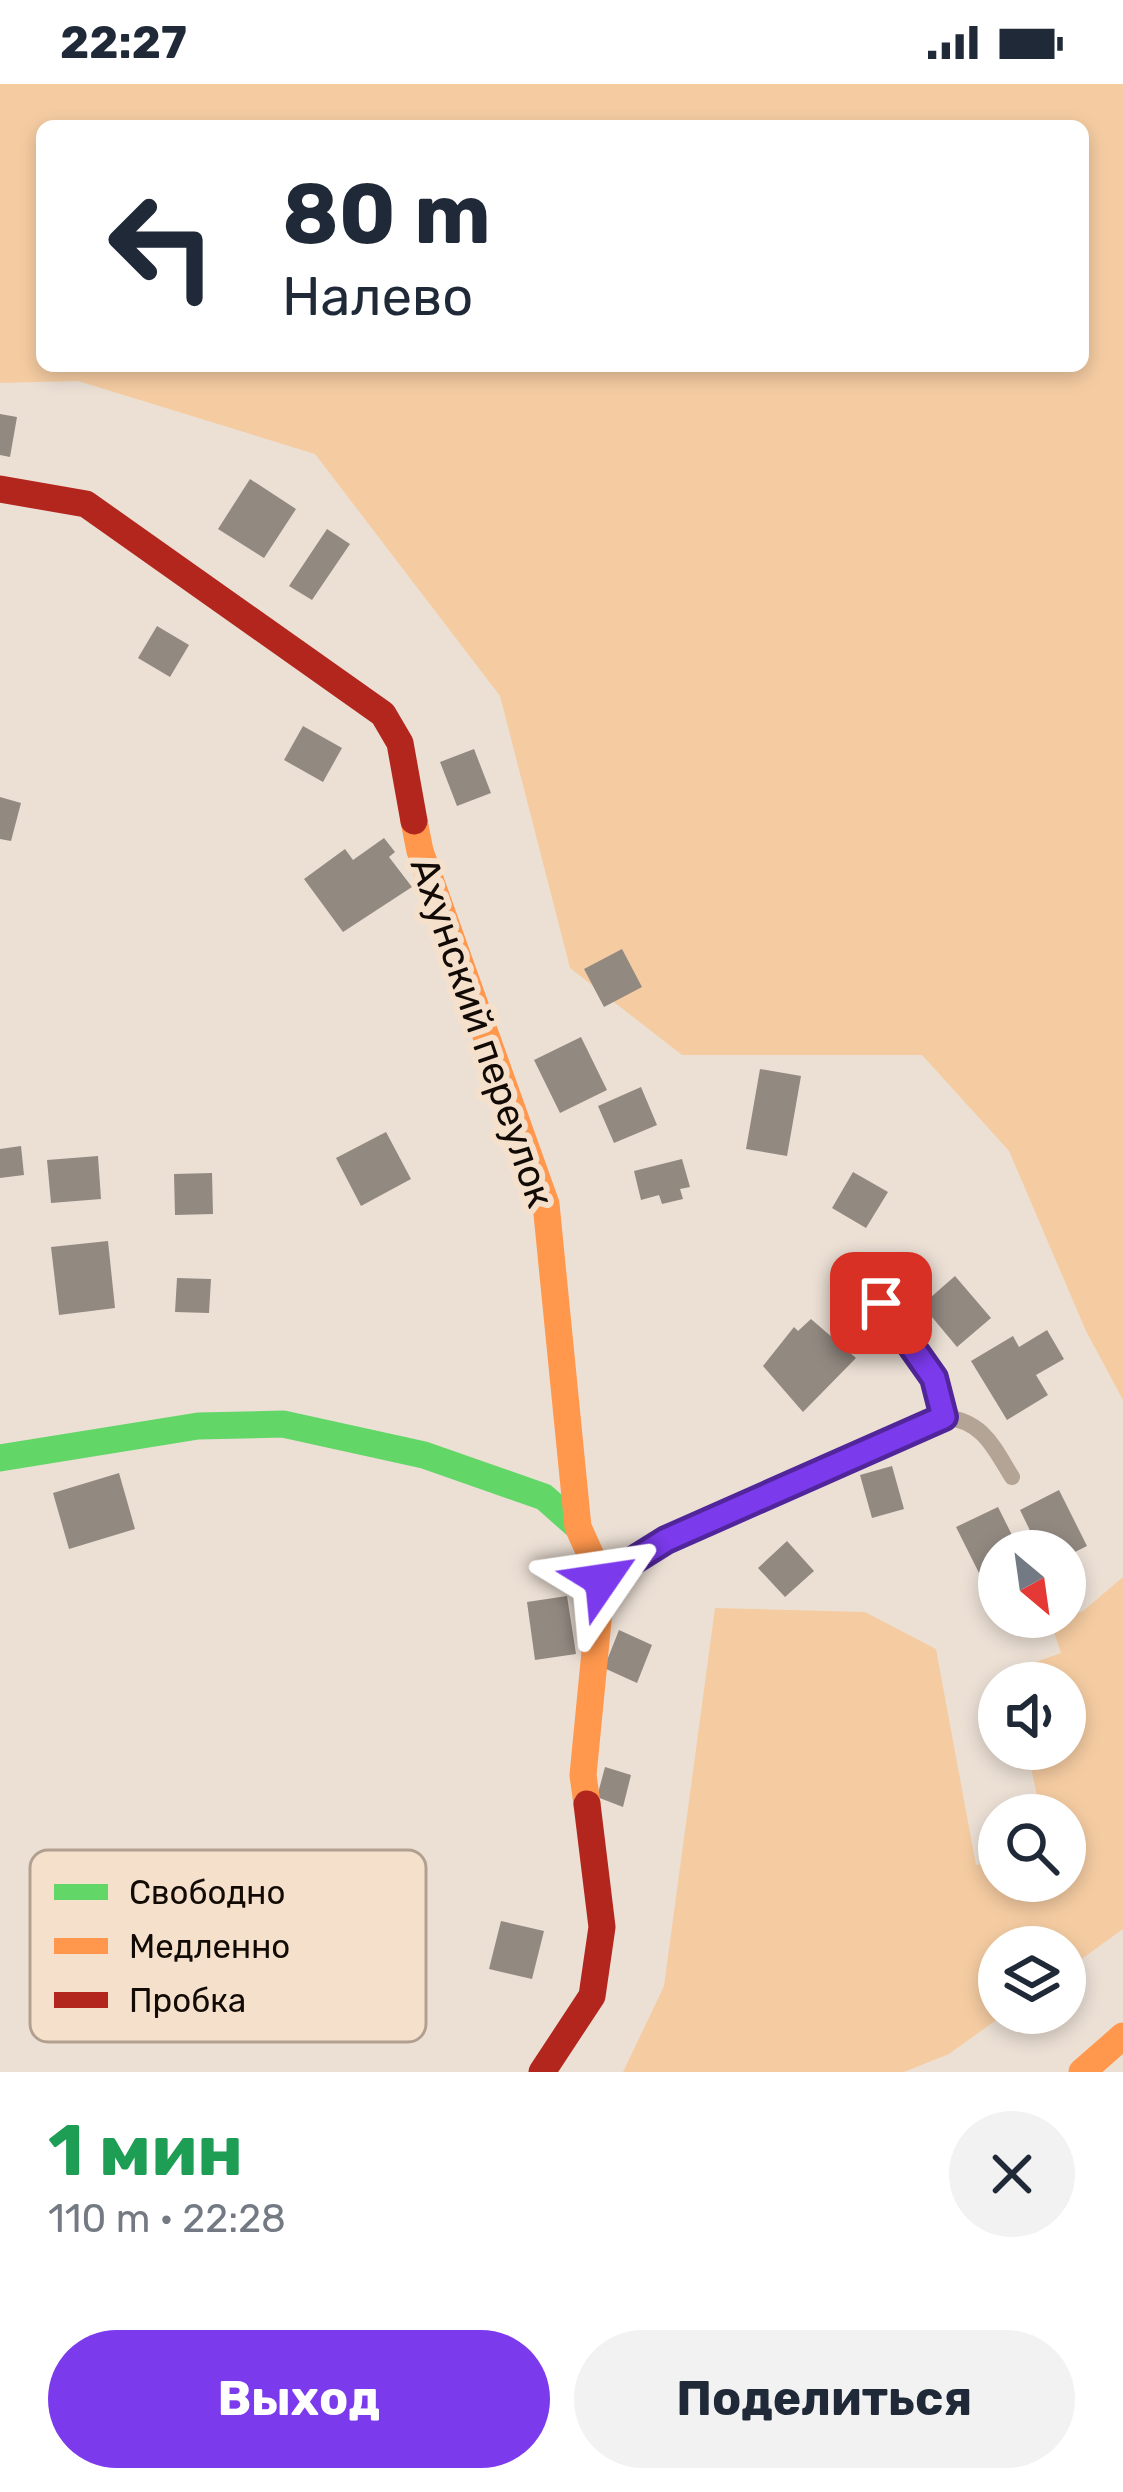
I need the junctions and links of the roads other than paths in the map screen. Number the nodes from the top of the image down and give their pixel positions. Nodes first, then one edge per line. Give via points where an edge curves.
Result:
1 (0, 489) edge
2 (881, 1303) dead end
3 (944, 1417) junction
4 (0, 1458) edge
5 (1012, 1477) dead end
6 (578, 1527) junction
7 (602, 1580) junction
8 (1123, 2036) edge
9 (542, 2072) edge
10 (1082, 2072) edge

1 - 6 street, Ахунский переулок via 86,504 383,714 400,743 420,850 546,1204
2 - 3 lane via 934,1378
3 - 5 lane via 982,1430
3 - 7 lane via 666,1540
4 - 6 street via 198,1426 283,1424 424,1455 544,1496
6 - 7 street, Ахунский переулок
7 - 9 street, Ахунский переулок via 583,1775 602,1927 592,1996
8 - 10 street

